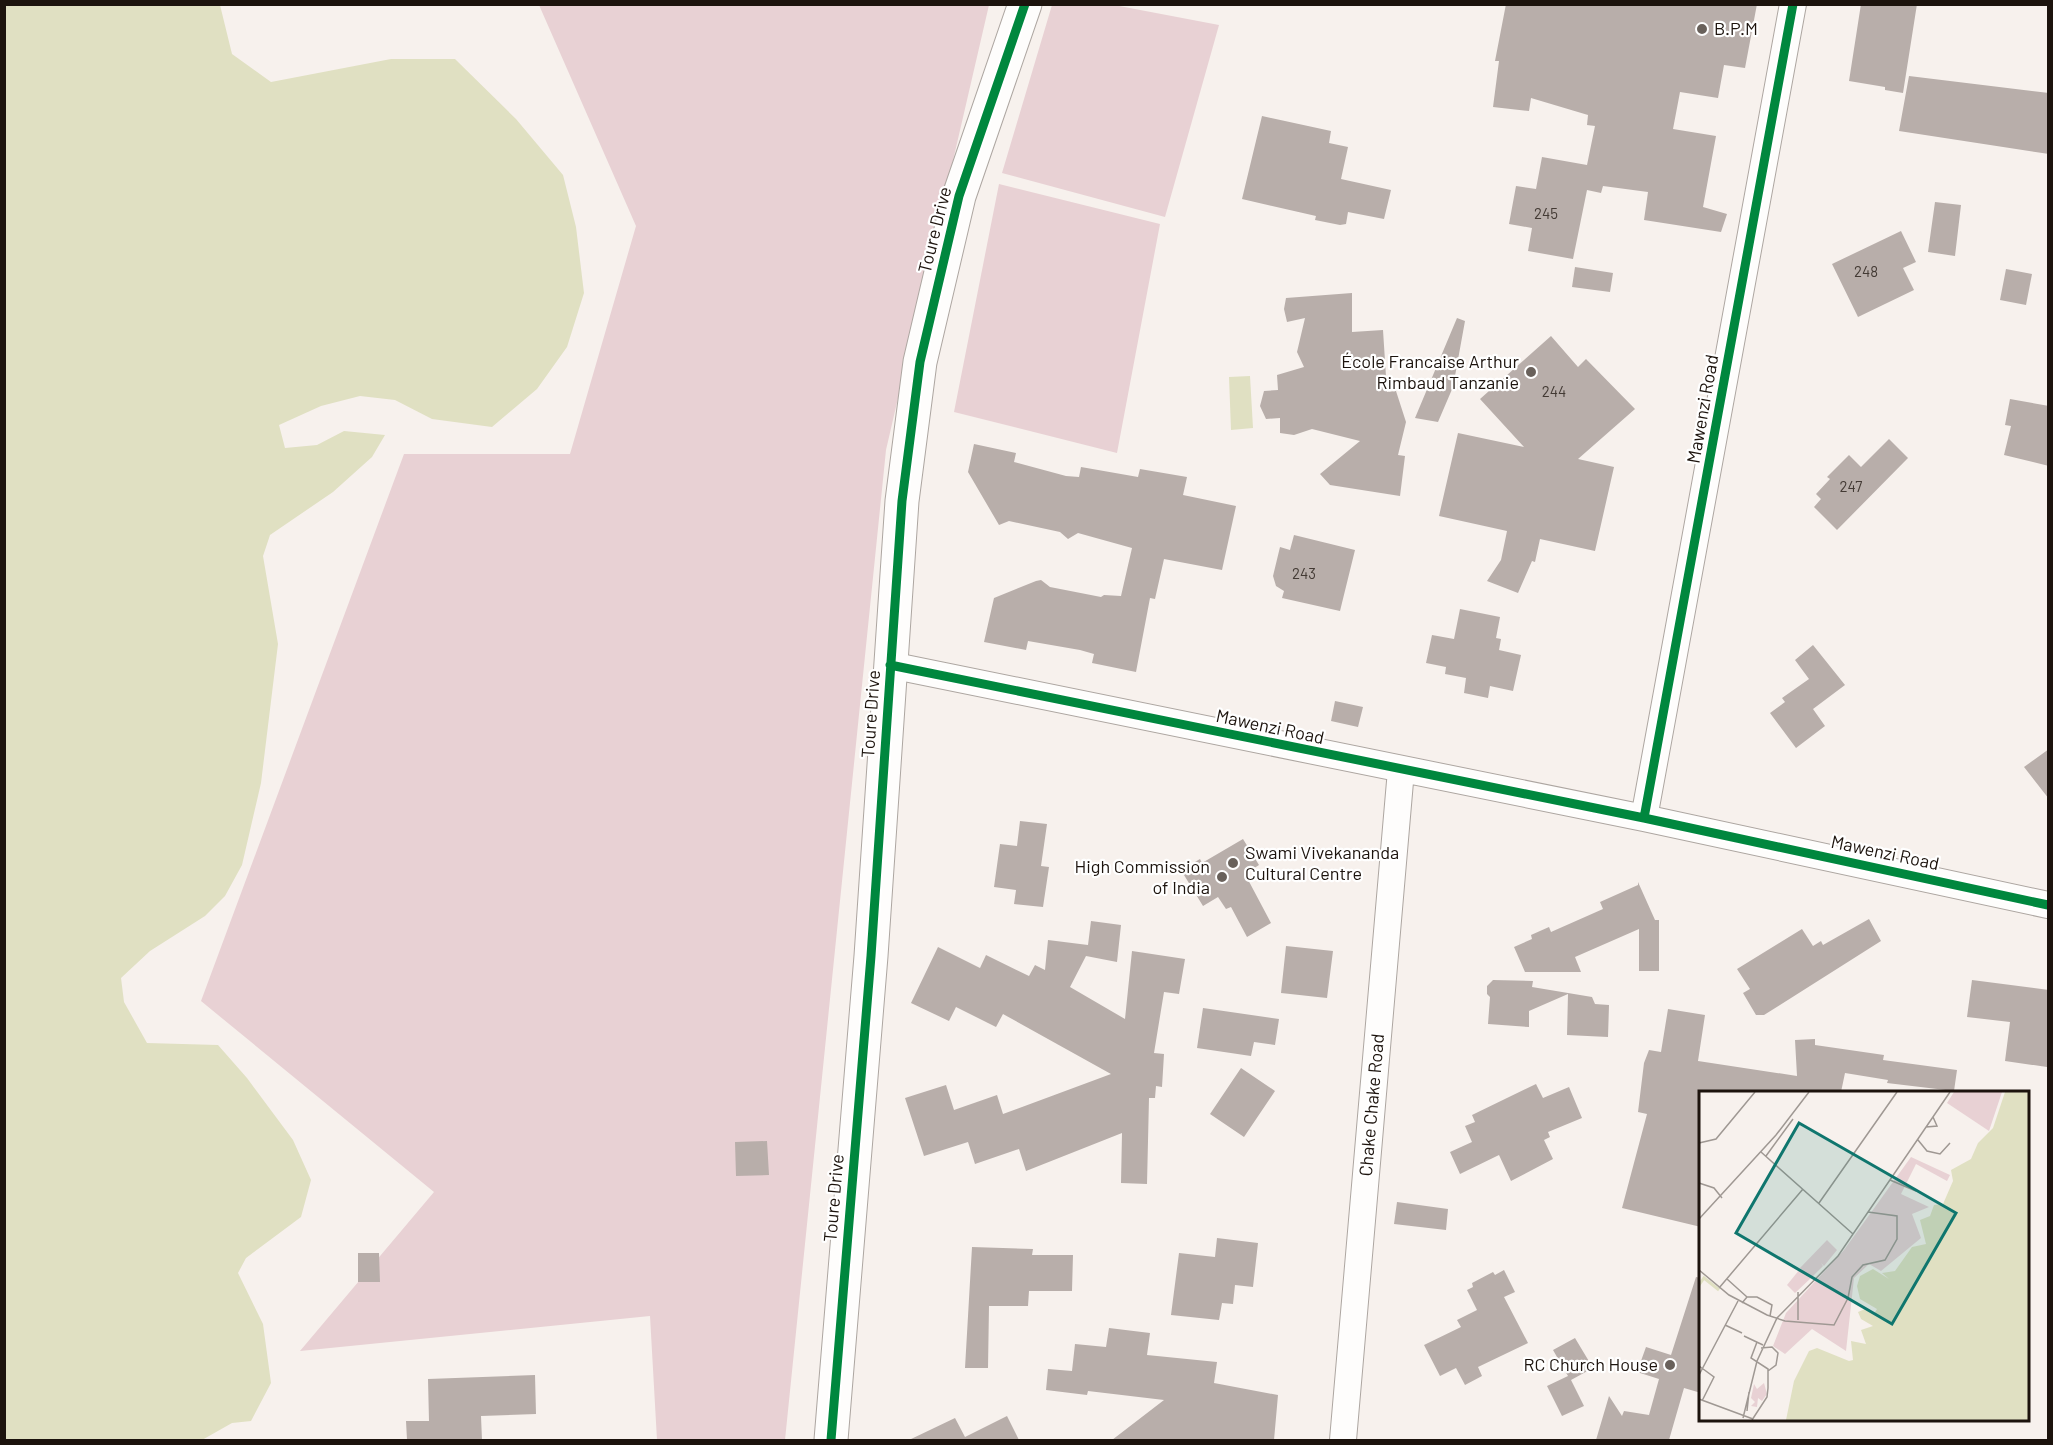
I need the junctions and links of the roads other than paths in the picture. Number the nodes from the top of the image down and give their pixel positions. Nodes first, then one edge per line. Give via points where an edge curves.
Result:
1 (1025, 4) edge
2 (1792, 4) edge
3 (890, 665) junction
4 (1401, 770) junction
5 (1644, 818) junction
6 (2049, 905) edge
7 (831, 1440) edge
8 (1343, 1440) edge

1 - 3 street, Toure Drive via 959,196 921,362 902,501
2 - 5 street, Mawenzi Road
3 - 4 street, Mawenzi Road
3 - 7 street, Toure Drive via 870,968
4 - 5 street, Mawenzi Road
4 - 8 street, Chake Chake Road
5 - 6 street, Mawenzi Road

